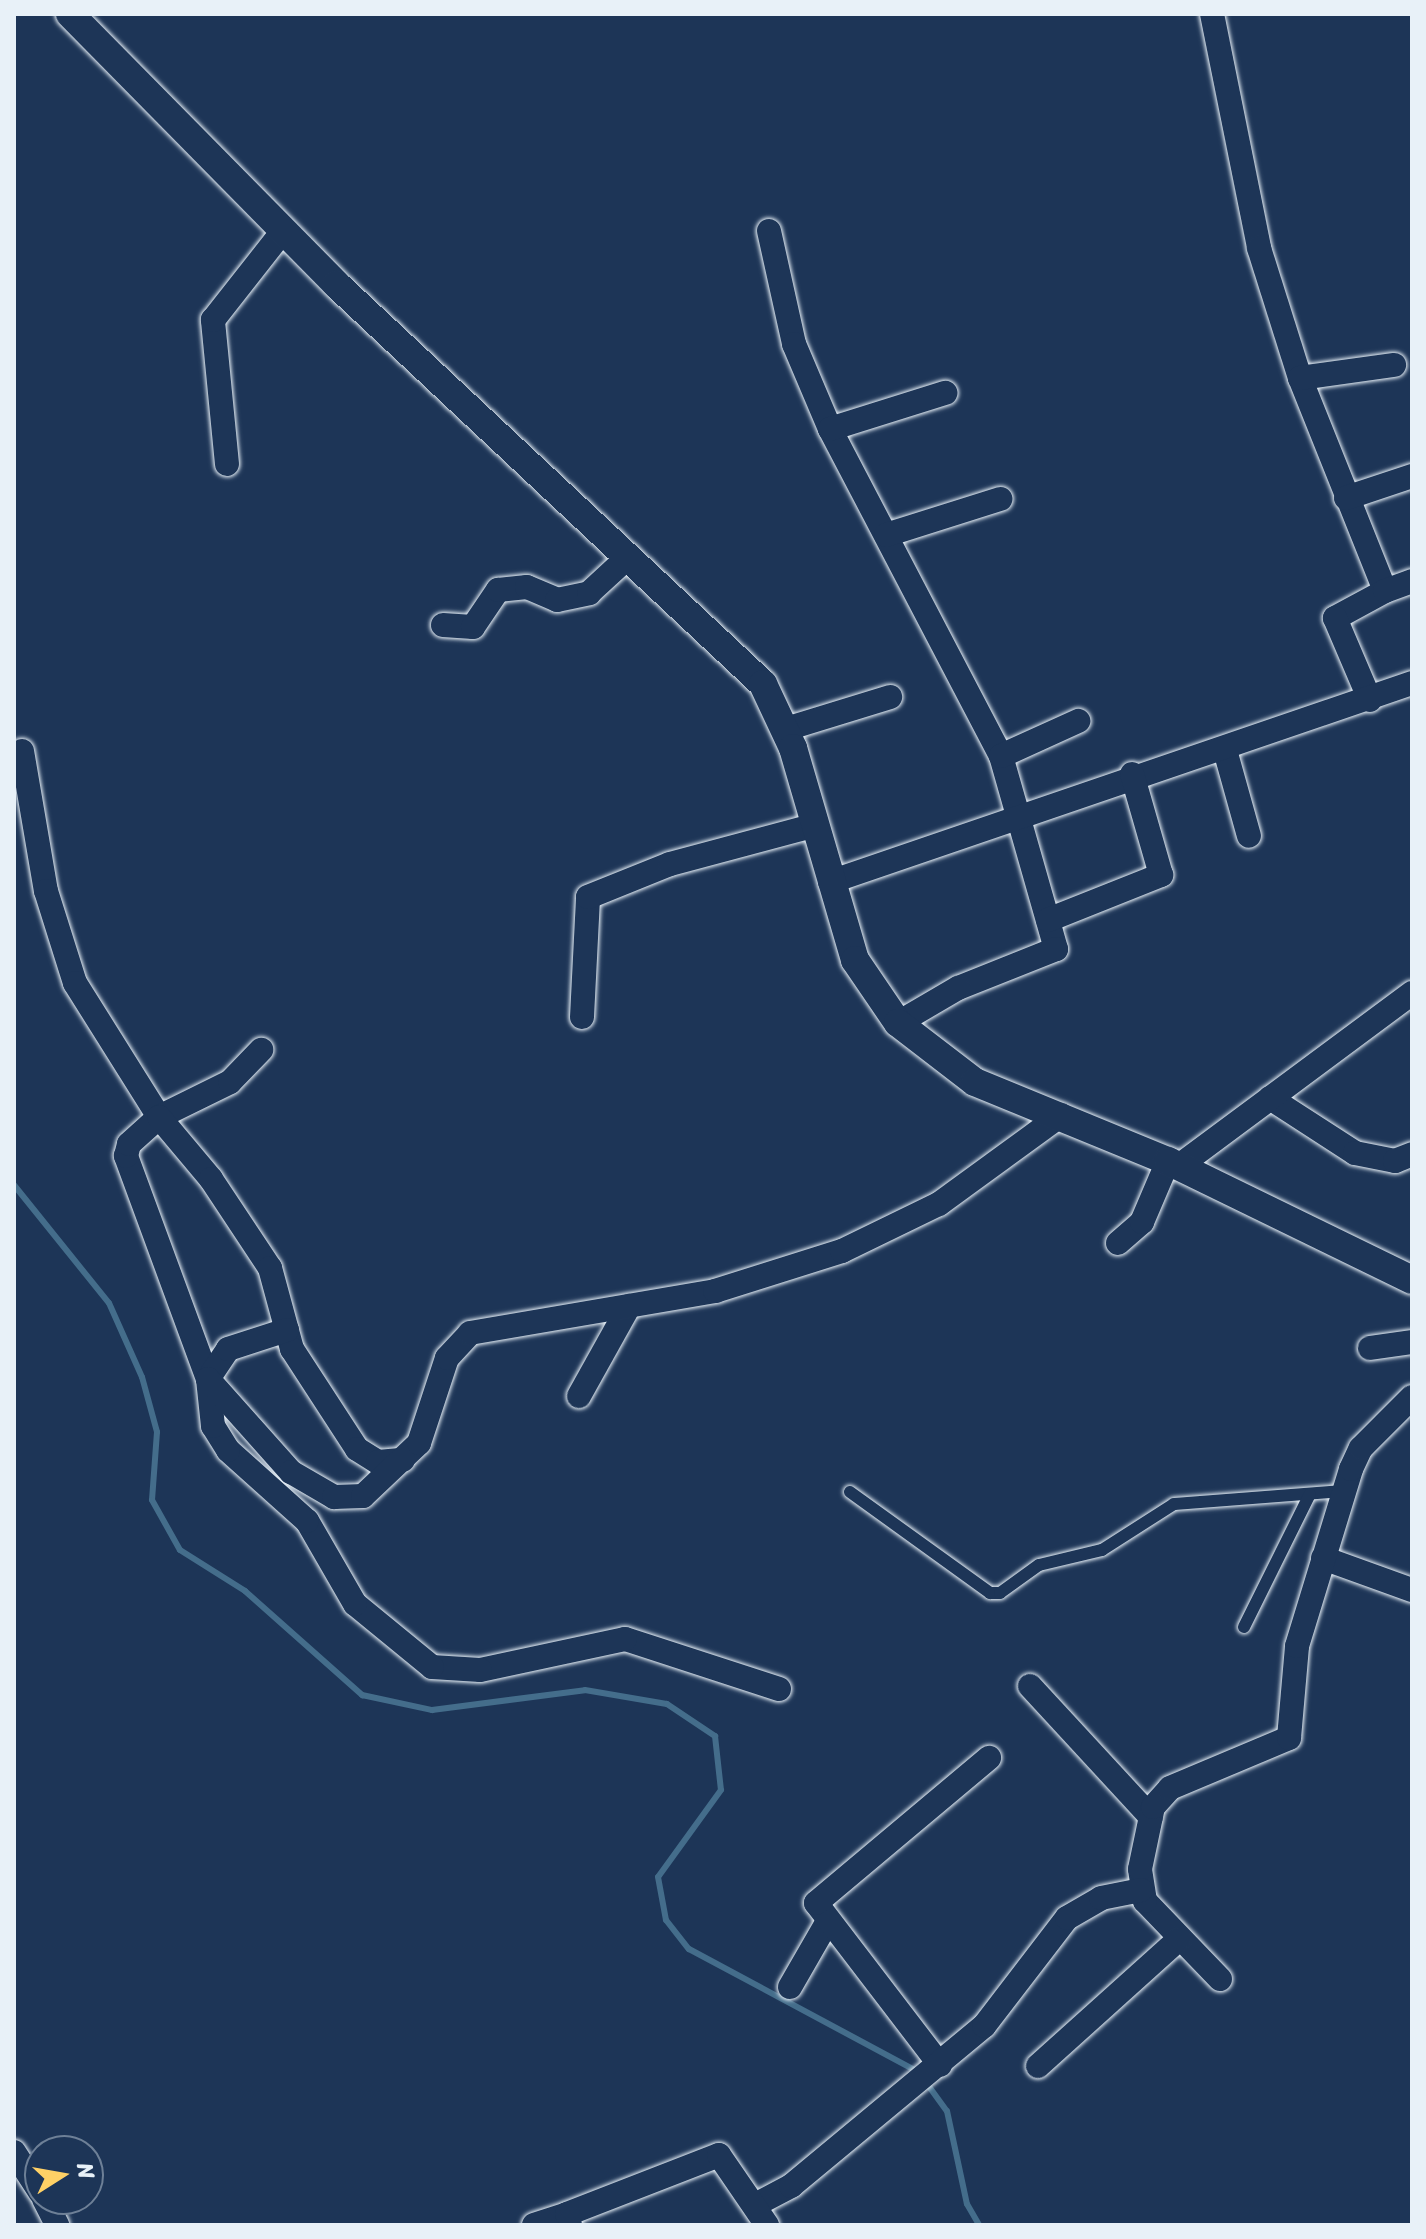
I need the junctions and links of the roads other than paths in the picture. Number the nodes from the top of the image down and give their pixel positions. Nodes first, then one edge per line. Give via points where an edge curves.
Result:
1 (70, 14) edge
2 (1212, 14) edge
3 (283, 231) junction
4 (769, 231) dead end
5 (1394, 365) dead end
6 (1300, 378) junction
7 (945, 393) dead end
8 (830, 429) junction
9 (227, 464) dead end
10 (1412, 476) edge
11 (1346, 498) junction
12 (1000, 499) dead end
13 (886, 535) junction
14 (628, 557) junction
15 (1412, 581) edge
16 (1385, 591) junction
17 (443, 625) dead end
18 (1412, 683) edge
19 (890, 697) dead end
20 (1370, 700) junction
21 (1078, 721) dead end
22 (786, 729) junction
23 (1225, 750) junction
24 (22, 751) dead end
25 (1001, 756) junction
26 (1132, 774) junction
27 (1023, 820) junction
28 (816, 825) junction
29 (1249, 836) dead end
30 (830, 882) junction
31 (1048, 920) junction
32 (1412, 993) edge
33 (582, 1017) dead end
34 (898, 1023) junction
35 (261, 1050) dead end
36 (1270, 1098) junction
37 (1061, 1115) junction
38 (159, 1117) junction
39 (1412, 1154) edge
40 (1174, 1163) junction
41 (1118, 1243) dead end
42 (1412, 1280) edge
43 (629, 1306) junction
44 (287, 1330) junction
45 (1412, 1342) edge
46 (1370, 1348) dead end
47 (208, 1379) junction
48 (579, 1396) dead end
49 (1412, 1397) edge
50 (403, 1460) junction
51 (1344, 1491) junction
52 (850, 1492) dead end
53 (1310, 1494) junction
54 (1323, 1558) junction
55 (1412, 1590) edge
56 (1244, 1627) dead end
57 (1030, 1686) dead end
58 (779, 1689) dead end
59 (989, 1758) dead end
60 (1151, 1817) junction
61 (1141, 1890) junction
62 (828, 1921) junction
63 (1179, 1939) junction
64 (1220, 1979) dead end
65 (790, 1987) dead end
66 (1038, 2066) dead end
67 (936, 2068) junction
68 (761, 2215) edge
69 (568, 2219) edge
70 (534, 2225) edge

1 - 3 street
2 - 6 street via 1259,248
3 - 9 street via 213,320
3 - 14 street
4 - 8 street via 794,344
5 - 6 street
6 - 11 street
7 - 8 street
8 - 13 street
10 - 11 street
11 - 16 street
12 - 13 street
13 - 25 street
14 - 17 street via 589,593 557,600 527,587 498,590 473,627
14 - 22 street via 763,684
15 - 16 street
16 - 20 street via 1335,618
18 - 20 street
19 - 22 street
20 - 23 street
21 - 25 street
22 - 28 street
23 - 26 street
23 - 29 street
24 - 38 street via 46,891 75,983
25 - 27 street
26 - 27 street
26 - 31 street via 1161,875
27 - 30 street
27 - 31 street
28 - 30 street
28 - 33 street via 670,864 588,897
30 - 34 street via 855,960
31 - 34 street via 1054,953 958,988
32 - 36 street
34 - 37 street via 975,1082
35 - 38 street via 219,1089
36 - 39 street via 1355,1153 1395,1161
36 - 40 street
37 - 40 street
37 - 43 street via 904,1224 781,1273
38 - 44 street via 270,1268
38 - 47 street via 129,1144 126,1156
40 - 41 street via 1142,1222
40 - 42 street
43 - 48 street
43 - 50 street via 470,1333 447,1358 431,1422
44 - 47 street via 243,1340 219,1359
44 - 50 street via 302,1368 357,1449 378,1462
45 - 46 street
47 - 50 street via 271,1455 334,1497 363,1496
47 - 58 street via 213,1426 228,1450 307,1521 355,1604 420,1660 449,1673 480,1670 625,1639
49 - 51 street via 1361,1448
51 - 53 lane
51 - 54 street
52 - 53 lane via 990,1593 1039,1565 1102,1550 1174,1504
53 - 56 lane
54 - 55 street
54 - 60 street via 1297,1646 1289,1738 1170,1788
57 - 60 street
59 - 62 street via 819,1896
60 - 61 street
61 - 63 street
61 - 67 street via 1101,1898 1067,1918 995,2016
62 - 65 street
62 - 67 street
63 - 64 street
63 - 66 street
67 - 68 street
68 - 69 street via 719,2155
69 - 70 street

